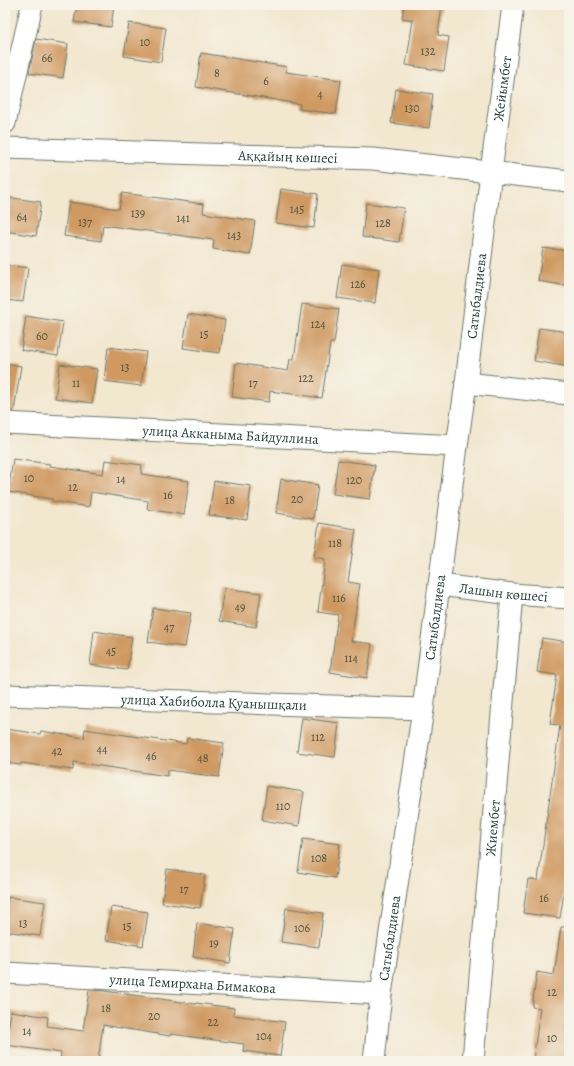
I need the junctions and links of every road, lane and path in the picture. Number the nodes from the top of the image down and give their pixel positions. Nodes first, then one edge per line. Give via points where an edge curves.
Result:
1 (32, 5) edge
2 (513, 5) edge
3 (5, 123) edge
4 (5, 148) edge
5 (491, 172) junction
6 (569, 181) edge
7 (466, 384) junction
8 (569, 394) edge
9 (5, 423) edge
10 (457, 446) junction
11 (439, 585) junction
12 (512, 594) junction
13 (569, 598) edge
14 (5, 695) edge
15 (423, 709) junction
16 (5, 973) edge
17 (381, 994) junction
18 (374, 1061) edge
19 (473, 1061) edge

1 - 3 street
2 - 5 street, Жейымбет
4 - 5 street, Аққайың көшесі via 373,159
5 - 6 street, Аққайың көшесі
5 - 7 street, Сатыбалдиева
7 - 8 street
7 - 10 street, Сатыбалдиева
9 - 10 street, улица Акканыма Байдуллина
10 - 11 street, Сатыбалдиева
11 - 12 street, Лашын көшесі
11 - 15 street, Сатыбалдиева
12 - 13 street, Лашын көшесі
12 - 19 street, Жиембет
14 - 15 street, улица Хабиболла Қуанышқали
15 - 17 street, Сатыбалдиева
16 - 17 street, улица Темирхана Бимакова
17 - 18 street, Сатыбалдиева

